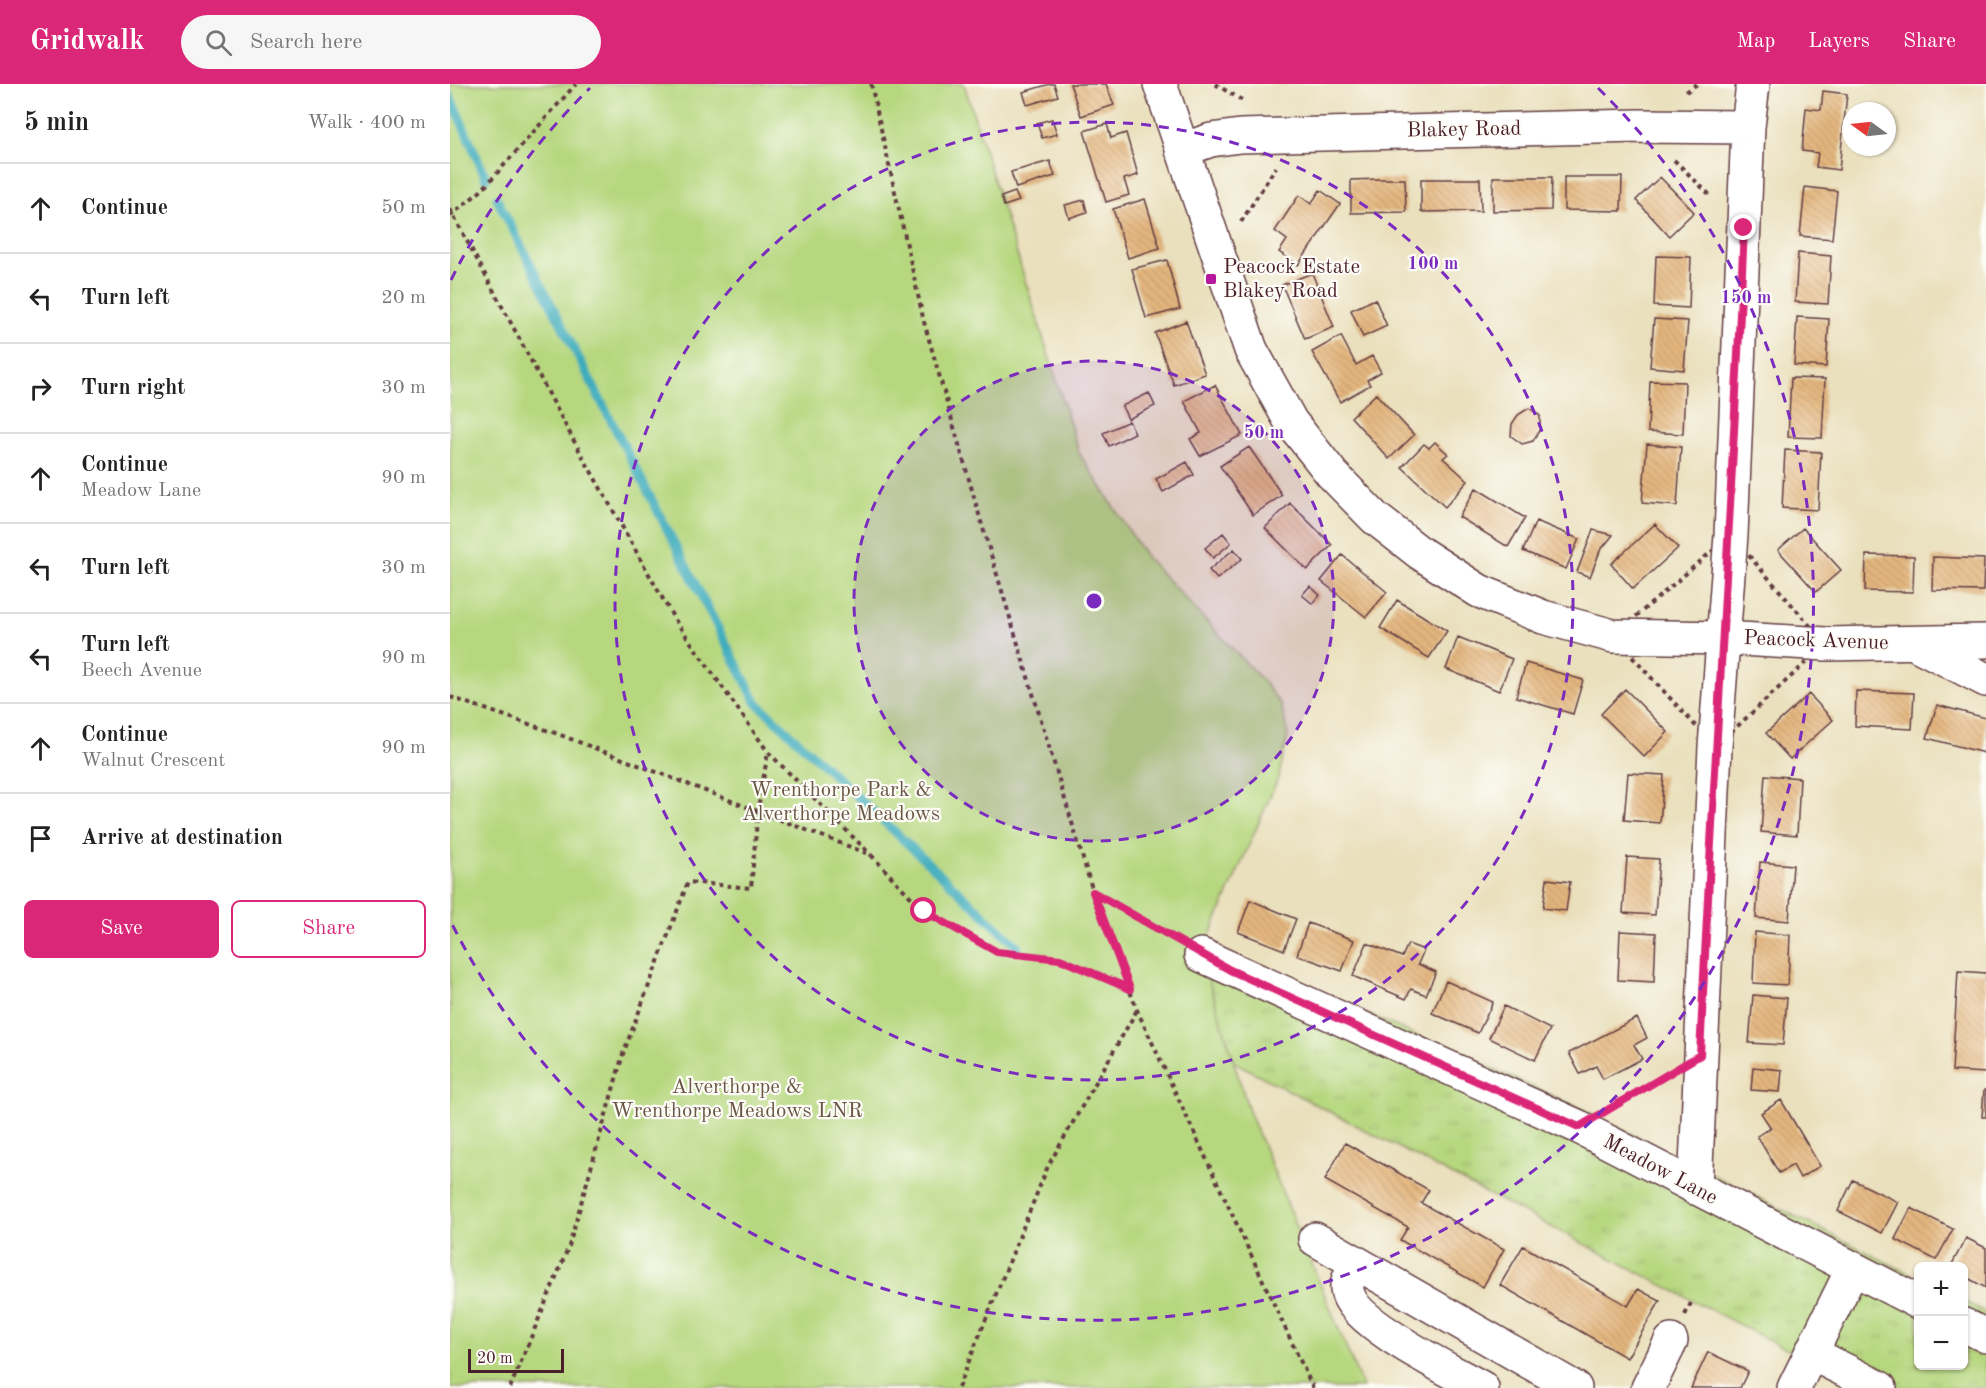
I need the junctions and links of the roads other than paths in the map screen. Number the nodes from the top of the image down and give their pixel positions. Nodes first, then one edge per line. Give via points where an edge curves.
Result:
1 (1160, 84) edge
2 (1753, 84) edge
3 (1748, 128) junction
4 (1182, 150) junction
5 (1723, 638) junction
6 (1986, 640) edge
7 (1914, 644) junction
8 (1986, 680) edge
9 (1202, 956) road end
10 (1695, 1188) junction
11 (1315, 1239) dead end
12 (1358, 1264) junction
13 (1852, 1270) junction
14 (1914, 1300) edge
15 (1968, 1326) edge
16 (1986, 1336) edge
17 (1671, 1341) dead end
18 (1811, 1353) junction
19 (1448, 1380) edge
20 (1482, 1388) edge
21 (1575, 1388) edge
22 (1648, 1388) edge
23 (1794, 1388) edge
24 (1880, 1388) edge

1 - 4 street, Peacock Avenue
2 - 3 street
3 - 4 street, Blakey Road via 1639,126 1240,136
3 - 5 street
4 - 5 street, Peacock Avenue via 1251,350 1291,422 1332,474 1375,518 1479,591 1543,617 1613,636
5 - 7 street, Peacock Avenue
5 - 10 street
6 - 7 street, Peacock Avenue
7 - 8 street, Peacock Avenue
9 - 10 street, Meadow Lane via 1579,1127
10 - 13 street, Meadow Lane
11 - 12 street
12 - 19 street via 1348,1280 1351,1302
12 - 21 street
13 - 14 street, Meadow Lane
13 - 18 street
15 - 16 street
17 - 22 street
18 - 23 street
18 - 24 street
19 - 20 street

